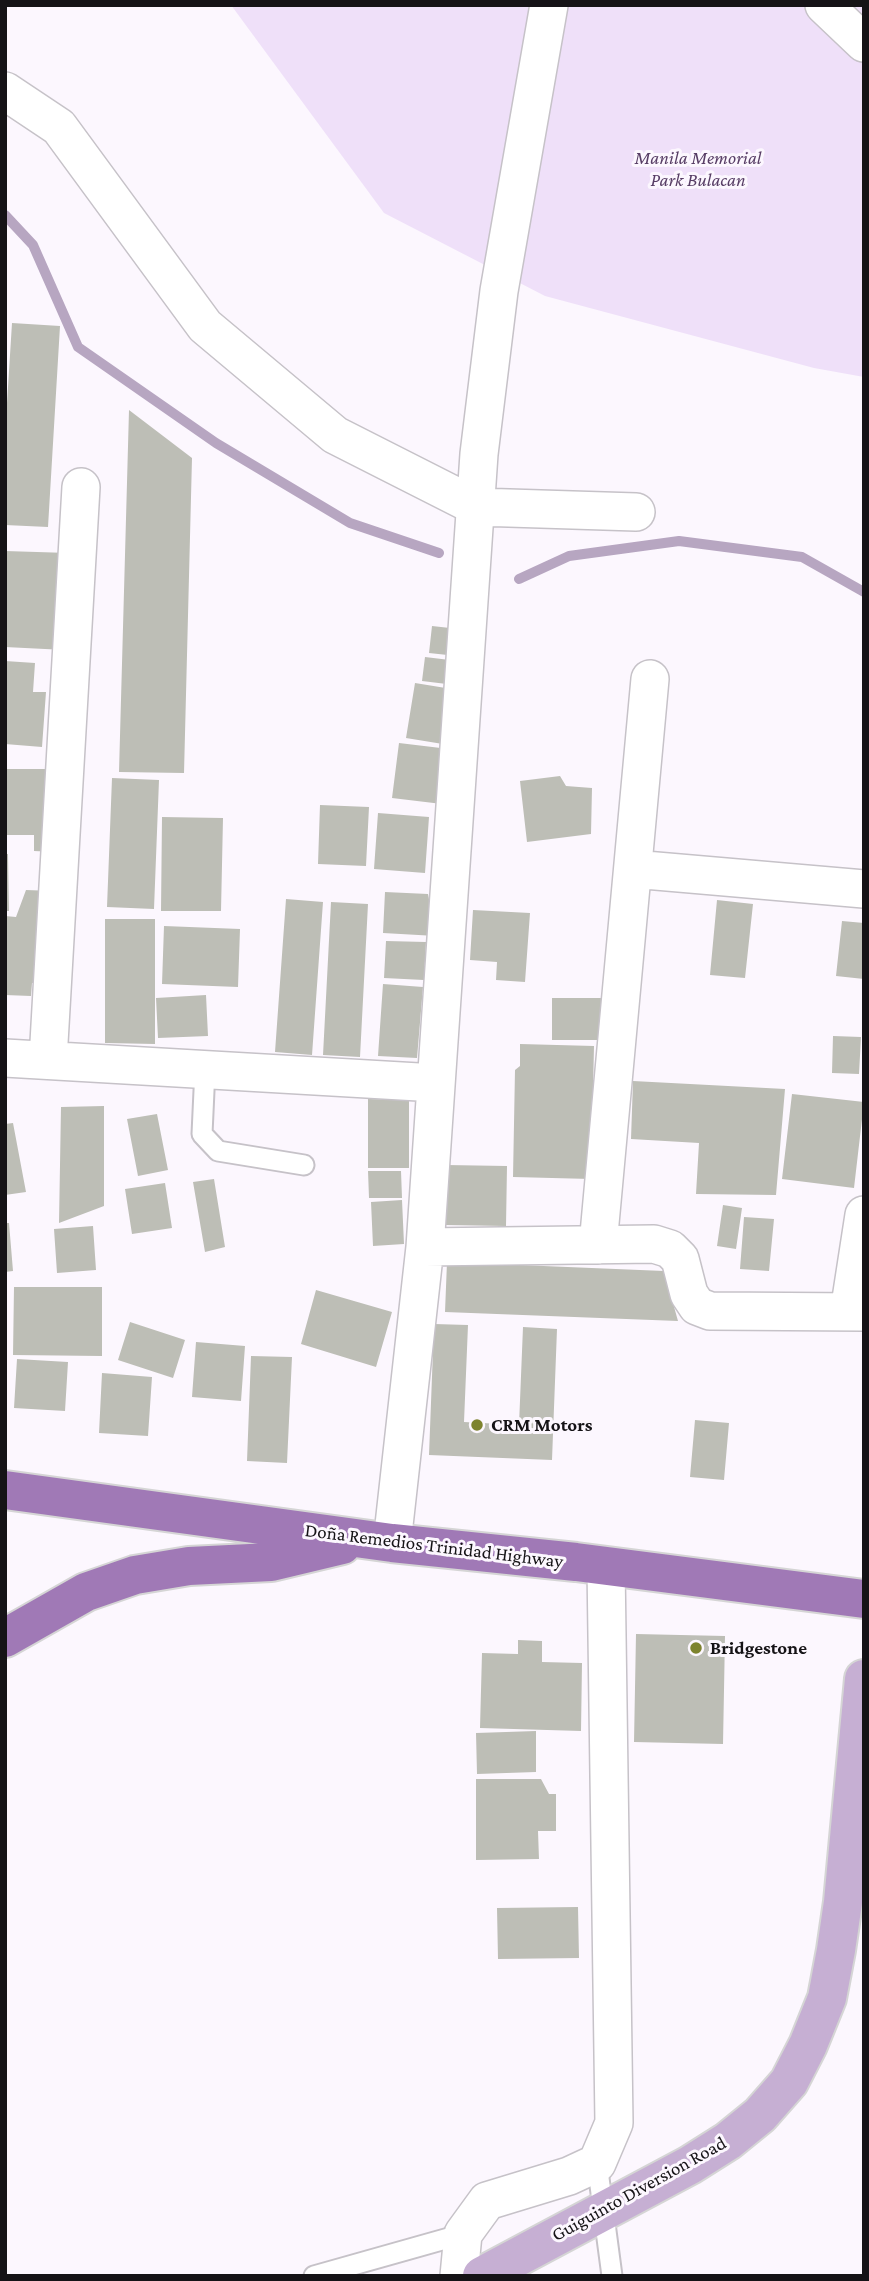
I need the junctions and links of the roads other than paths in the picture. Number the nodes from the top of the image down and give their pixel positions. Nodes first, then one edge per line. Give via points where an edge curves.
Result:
1 (549, 5) edge
2 (824, 5) edge
3 (864, 43) edge
4 (5, 91) edge
5 (81, 487) dead end
6 (477, 507) junction
7 (636, 512) dead end
8 (650, 679) dead end
9 (633, 869) junction
10 (864, 889) edge
11 (5, 1058) edge
12 (48, 1060) junction
13 (205, 1069) junction
14 (436, 1083) junction
15 (304, 1165) dead end
16 (864, 1216) edge
17 (598, 1245) junction
18 (425, 1247) junction
19 (856, 1312) edge
20 (7, 1498) edge
21 (378, 1541) junction
22 (606, 1566) junction
23 (864, 1600) edge
24 (5, 1638) edge
25 (864, 1679) edge
26 (597, 2163) junction
27 (463, 2234) junction
28 (314, 2276) edge
29 (459, 2276) edge
30 (482, 2276) edge
31 (612, 2276) edge

1 - 6 street via 499,291
2 - 3 street
4 - 6 street via 59,127 205,326 335,435
5 - 12 street
6 - 7 street
6 - 14 street
8 - 9 street
9 - 10 street
9 - 17 street
11 - 12 street
12 - 13 street
13 - 14 street
13 - 15 lane via 202,1134 218,1151
14 - 18 street
16 - 19 street
17 - 18 street
17 - 19 street via 654,1244 670,1249 680,1259 689,1294 697,1306 710,1311
18 - 21 street
20 - 21 highway, Doña Remedios Trinidad Highway
21 - 22 highway, Doña Remedios Trinidad Highway
21 - 24 highway via 271,1562 189,1566 135,1575 86,1592
22 - 23 highway, Doña Remedios Trinidad Highway
22 - 26 street via 614,2123
25 - 30 main road, Guiguinto Diversion Road via 836,1950 827,1998 789,2082 760,2115 728,2141
26 - 27 street via 487,2202
26 - 31 lane
27 - 28 lane
27 - 29 street

